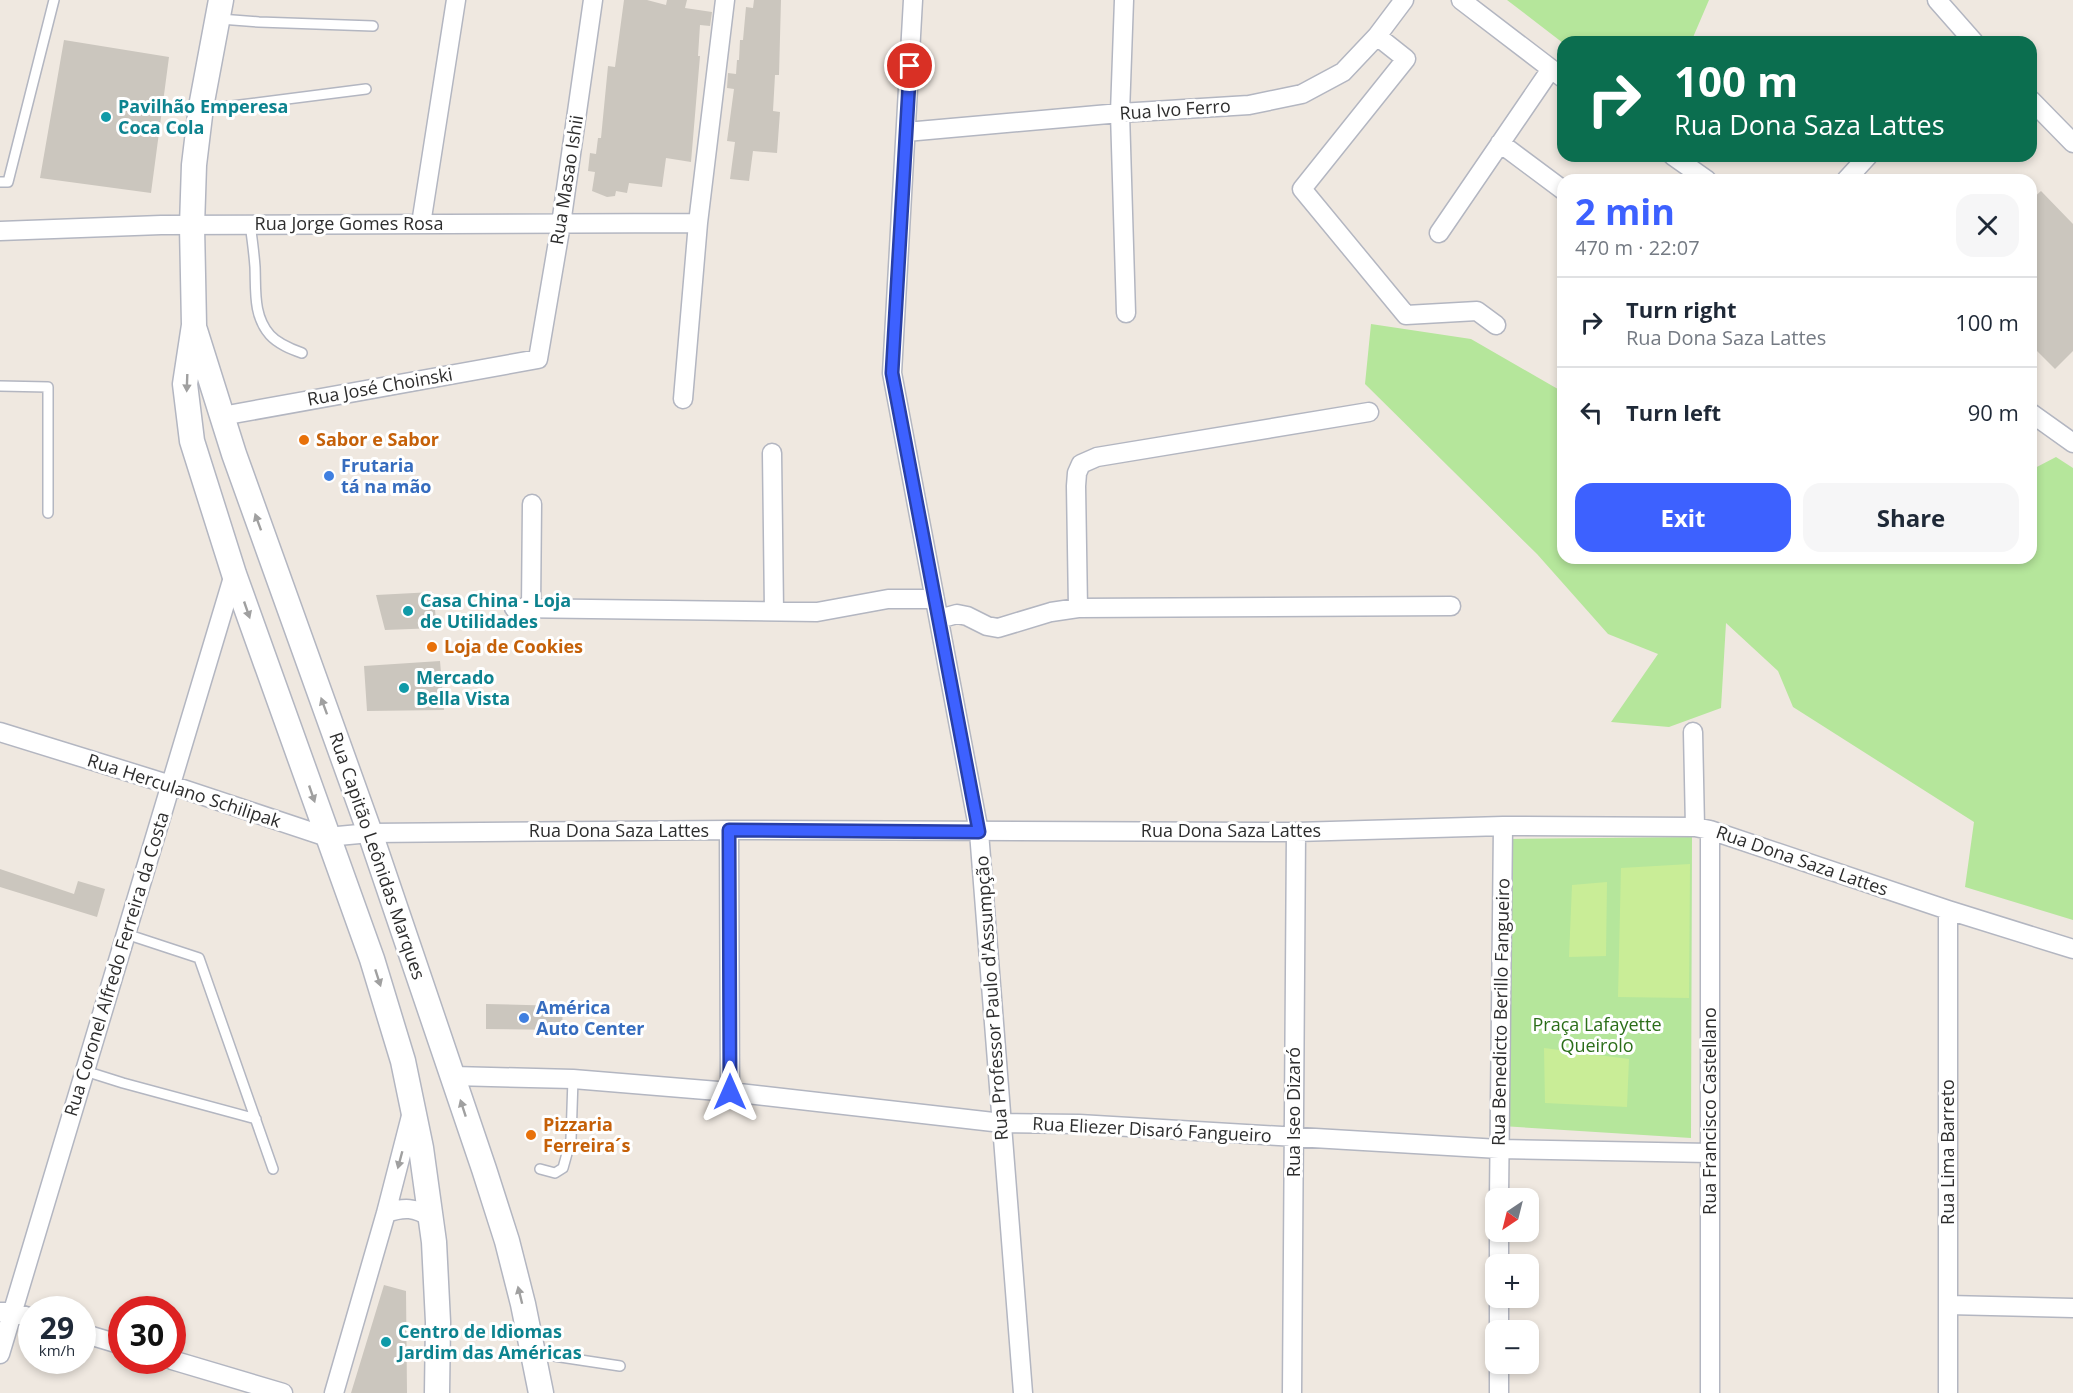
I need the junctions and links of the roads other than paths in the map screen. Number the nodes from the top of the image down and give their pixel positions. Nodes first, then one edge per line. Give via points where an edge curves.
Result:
1 (54, 0) edge
2 (456, 0) edge
3 (593, 0) edge
4 (725, 0) edge
5 (913, 0) edge
6 (1124, 0) edge
7 (1404, 0) edge
8 (1461, 0) edge
9 (1937, 0) edge
10 (219, 9) edge
11 (373, 26) dead end
12 (1377, 36) junction
13 (1969, 36) edge
14 (1557, 73) edge
15 (366, 89) dead end
16 (2037, 106) edge
17 (201, 107) junction
18 (1120, 113) junction
19 (906, 132) junction
20 (1500, 143) junction
21 (2073, 143) edge
22 (1682, 162) edge
23 (1862, 162) edge
24 (1698, 174) edge
25 (1852, 174) edge
26 (0, 182) edge
27 (1557, 186) edge
28 (698, 223) junction
29 (250, 224) junction
30 (421, 224) junction
31 (561, 224) junction
32 (192, 226) junction
33 (0, 231) edge
34 (1439, 233) dead end
35 (1126, 314) dead end
36 (194, 325) junction
37 (1496, 325) dead end
38 (302, 353) dead end
39 (538, 359) joint
40 (0, 386) edge
41 (683, 399) dead end
42 (1369, 412) dead end
43 (222, 416) junction
44 (2037, 417) edge
45 (2073, 443) edge
46 (772, 453) dead end
47 (532, 504) dead end
48 (48, 513) dead end
49 (234, 574) junction
50 (935, 599) junction
51 (1451, 606) dead end
52 (1078, 608) junction
53 (774, 611) junction
54 (939, 619) junction
55 (0, 732) edge
56 (1693, 732) dead end
57 (171, 785) junction
58 (1503, 826) junction
59 (1702, 828) junction
60 (729, 830) junction
61 (979, 832) junction
62 (1296, 832) junction
63 (370, 833) junction
64 (327, 837) junction
65 (1948, 910) junction
66 (126, 934) junction
67 (2073, 949) edge
68 (85, 1071) junction
69 (453, 1076) junction
70 (573, 1079) junction
71 (730, 1092) junction
72 (413, 1107) junction
73 (256, 1119) junction
74 (1002, 1123) junction
75 (1294, 1137) junction
76 (1499, 1149) junction
77 (1710, 1153) junction
78 (273, 1169) dead end
79 (540, 1169) dead end
80 (1499, 1188) edge
81 (386, 1213) junction
82 (431, 1218) junction
83 (1948, 1305) junction
84 (2073, 1308) edge
85 (6, 1312) edge
86 (534, 1353) junction
87 (0, 1354) edge
88 (186, 1364) edge
89 (620, 1366) dead end
90 (1499, 1374) edge
91 (283, 1393) edge
92 (334, 1393) edge
93 (437, 1393) edge
94 (540, 1393) edge
95 (1023, 1393) edge
96 (1292, 1393) edge
97 (1499, 1393) edge
98 (1710, 1393) edge
99 (1948, 1393) edge

1 - 26 lane via 8,182
2 - 30 street
3 - 31 street, Rua Masao Ishii
4 - 28 street
5 - 19 street, Rua Professor Paulo d'Assumpção
6 - 18 street
7 - 12 street, Rua Ivo Ferro
8 - 14 street
9 - 13 street
10 - 11 lane via 260,22
10 - 17 main road, Rua Capitão Leônidas Marques
12 - 18 street, Rua Ivo Ferro via 1343,72 1302,94 1249,105
12 - 37 street via 1406,58 1302,189 1406,315 1477,311
14 - 20 street
15 - 17 lane
16 - 21 street
17 - 32 main road, Rua Capitão Leônidas Marques
18 - 19 street, Rua Ivo Ferro
18 - 35 street
19 - 50 street, Rua Professor Paulo d'Assumpção via 892,373
20 - 27 street
20 - 34 street
22 - 24 street
23 - 25 street
28 - 31 street, Rua Jorge Gomes Rosa
28 - 41 street
29 - 30 street, Rua Jorge Gomes Rosa
29 - 32 street, Rua Jorge Gomes Rosa
29 - 38 lane via 256,302 261,319 270,335
30 - 31 street, Rua Jorge Gomes Rosa
31 - 39 street, Rua Masao Ishii
32 - 33 street, Rua Jorge Gomes Rosa
32 - 36 main road, Rua Capitão Leônidas Marques
36 - 43 main road, Rua Capitão Leônidas Marques
36 -> 49 main road, Rua Capitão Leônidas Marques via 185,384 192,441
39 - 43 street, Rua José Choinski
40 - 48 lane via 48,387
42 - 52 street via 1097,457 1081,464 1076,486
63 -> 43 main road, Rua Capitão Leônidas Marques
44 - 45 street
46 - 53 street
47 - 53 street via 523,608
49 - 57 street, Rua Coronel Alfredo Ferreira da Costa
49 -> 64 main road, Rua Capitão Leônidas Marques
50 - 53 street via 888,599 827,611
50 - 54 street, Rua Professor Paulo d'Assumpção
51 - 52 street
52 - 54 street via 998,628 957,614
54 - 61 street, Rua Professor Paulo d'Assumpção
55 - 57 street, Rua Herculano Schilipak
56 - 59 street, Rua Francisco Castellano
57 - 64 street, Rua Herculano Schilipak
57 - 66 street, Rua Coronel Alfredo Ferreira da Costa
58 - 59 street, Rua Dona Saza Lattes
58 - 62 street, Rua Dona Saza Lattes
58 - 76 street, Rua Benedicto Berillo Fangueiro
59 - 65 street, Rua Dona Saza Lattes
59 - 77 street, Rua Francisco Castellano
60 - 61 street, Rua Dona Saza Lattes
60 - 63 street, Rua Dona Saza Lattes
60 - 71 street
61 - 62 street, Rua Dona Saza Lattes
61 - 74 street, Rua Professor Paulo d'Assumpção
62 - 75 street, Rua Iseo Dizaró
63 - 64 street, Rua Herculano Schilipak
63 - 69 main road, Rua Capitão Leônidas Marques
64 -> 72 main road, Rua Capitão Leônidas Marques via 388,1008
65 - 67 street, Rua Dona Saza Lattes
65 - 83 street, Rua Lima Barreto
66 - 68 street, Rua Coronel Alfredo Ferreira da Costa
66 - 73 lane via 199,958
68 - 73 lane
68 - 85 street, Rua Coronel Alfredo Ferreira da Costa
69 - 70 street, Rua Eliezer Disaró Fangueiro
86 -> 69 main road, Rua Capitão Leônidas Marques via 507,1241
70 - 71 street, Rua Eliezer Disaró Fangueiro
70 - 79 lane via 571,1139 563,1168 555,1173
71 - 74 street, Rua Eliezer Disaró Fangueiro
72 -> 81 street
72 - 82 main road, Rua Capitão Leônidas Marques
73 - 78 lane
74 - 75 street, Rua Eliezer Disaró Fangueiro
74 - 95 street, Rua Professor Paulo d'Assumpção
75 - 76 street, Rua Eliezer Disaró Fangueiro
75 - 96 street, Rua Iseo Dizaró
76 - 77 street, Rua Eliezer Disaró Fangueiro
76 - 80 street, Rua Benedicto Berillo Fangueiro
77 - 98 street, Rua Francisco Castellano
81 - 82 street via 410,1208
81 - 92 street
82 - 93 main road, Rua Capitão Leônidas Marques
83 - 84 street
83 - 99 street, Rua Lima Barreto
85 - 87 street, Rua Coronel Alfredo Ferreira da Costa
86 - 89 lane
86 - 94 main road, Rua Capitão Leônidas Marques
88 - 91 street
90 - 97 street

